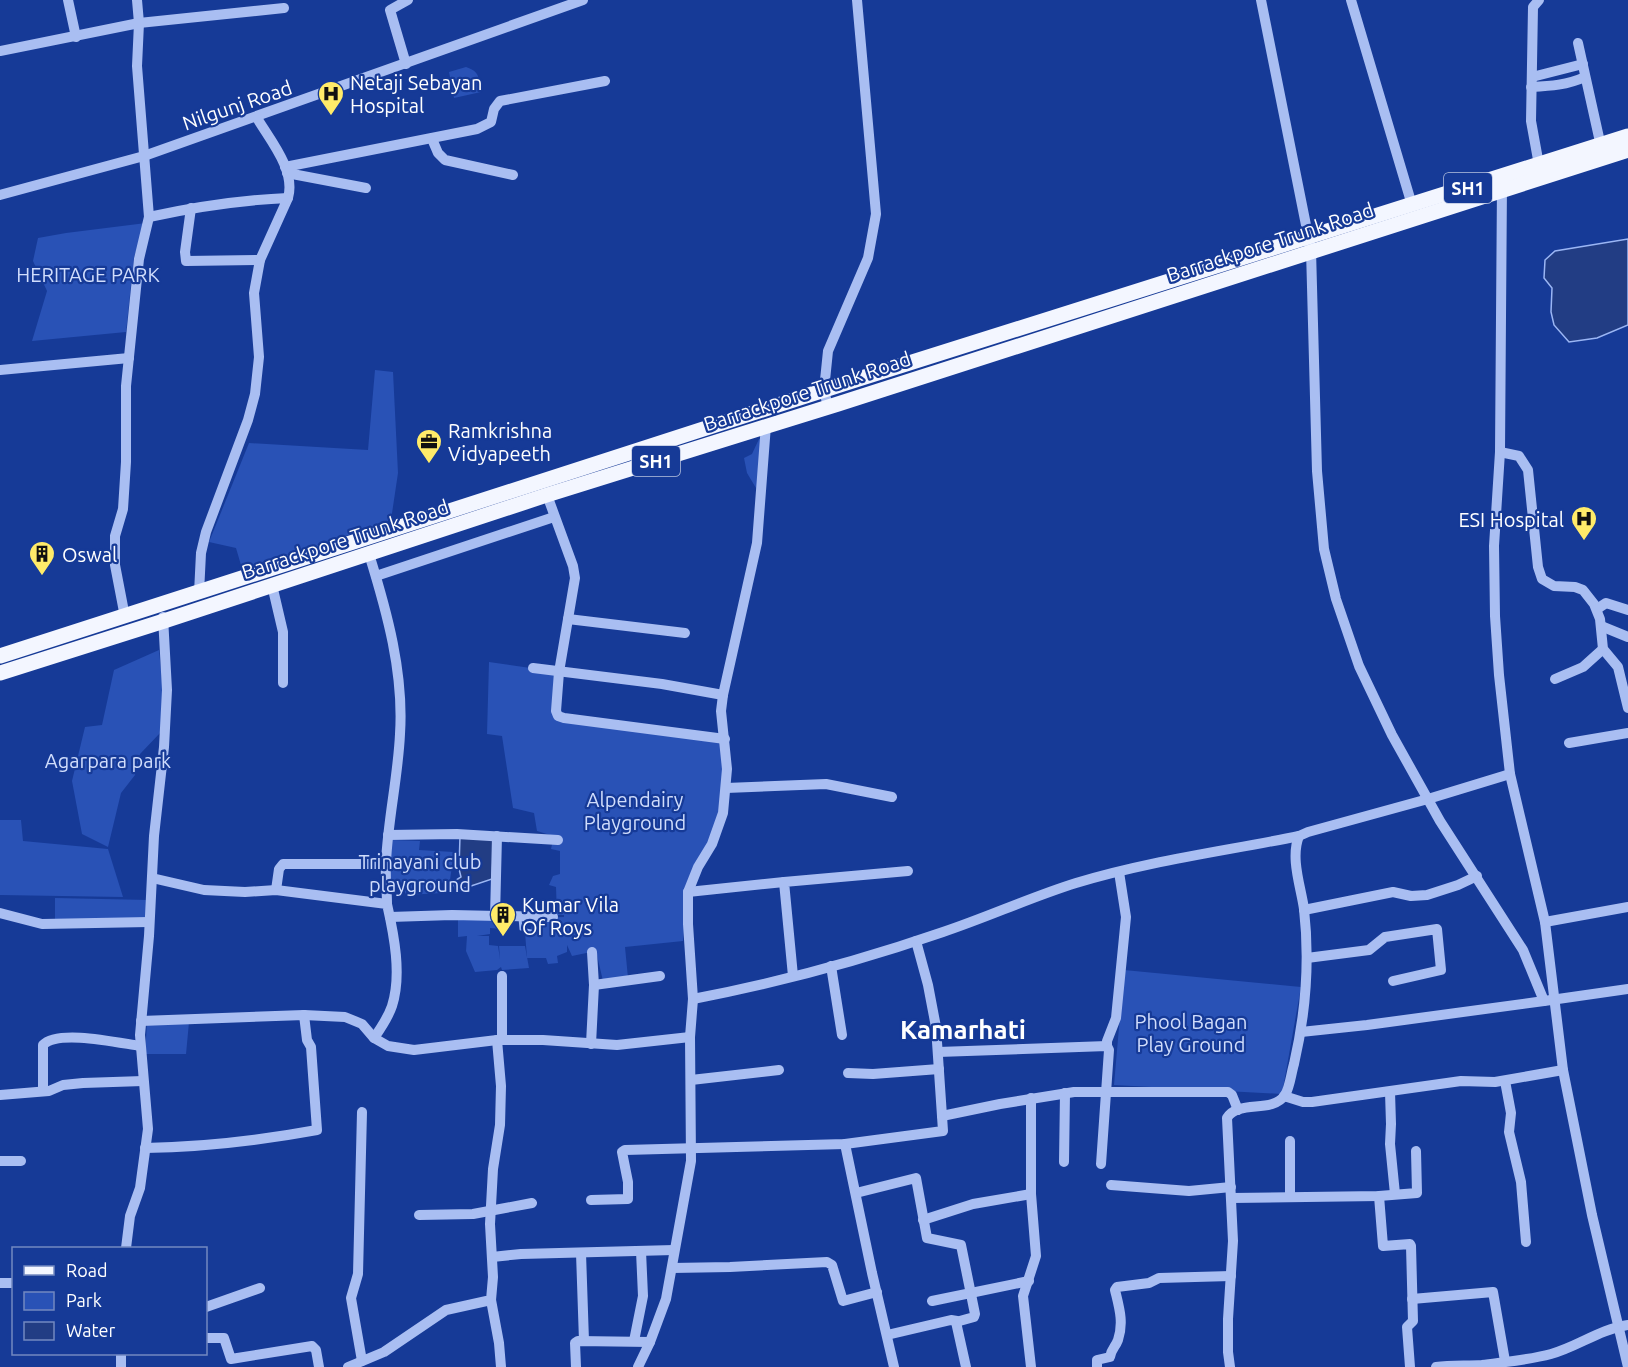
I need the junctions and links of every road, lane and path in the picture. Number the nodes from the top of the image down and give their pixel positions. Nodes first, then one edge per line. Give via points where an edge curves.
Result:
1 (68, 0) edge
2 (137, 0) edge
3 (408, 0) edge
4 (583, 0) edge
5 (857, 0) edge
6 (1261, 0) edge
7 (1351, 0) edge
8 (1539, 0) edge
9 (388, 5) edge
10 (284, 8) dead end
11 (139, 23) junction
12 (76, 37) junction
13 (1578, 43) dead end
14 (0, 51) edge
15 (406, 64) junction
16 (1583, 64) junction
17 (1586, 77) junction
18 (605, 81) dead end
19 (1532, 82) junction
20 (257, 118) junction
21 (1628, 136) edge
22 (432, 139) junction
23 (1628, 150) edge
24 (1602, 152) junction
25 (144, 156) junction
26 (1539, 165) junction
27 (286, 170) junction
28 (513, 175) dead end
29 (1502, 184) junction
30 (366, 188) dead end
31 (0, 195) edge
32 (288, 198) junction
33 (1412, 205) junction
34 (191, 208) junction
35 (149, 217) junction
36 (1310, 244) junction
37 (260, 260) junction
38 (129, 358) junction
39 (0, 370) edge
40 (824, 390) junction
41 (828, 407) junction
42 (766, 425) junction
43 (1500, 452) junction
44 (547, 495) junction
45 (554, 518) junction
46 (435, 524) junction
47 (369, 554) junction
48 (375, 576) junction
49 (272, 585) junction
50 (199, 593) junction
51 (161, 606) junction
52 (1597, 609) junction
53 (1628, 610) edge
54 (126, 617) junction
55 (568, 619) junction
56 (164, 621) junction
57 (1601, 626) junction
58 (685, 633) dead end
59 (1628, 637) edge
60 (1603, 649) junction
61 (0, 656) edge
62 (533, 668) dead end
63 (559, 672) junction
64 (0, 673) edge
65 (1555, 678) dead end
66 (284, 683) dead end
67 (723, 695) junction
68 (1628, 708) edge
69 (1628, 733) edge
70 (725, 740) junction
71 (1569, 743) dead end
72 (1510, 774) junction
73 (726, 788) junction
74 (892, 797) dead end
75 (1428, 799) junction
76 (388, 835) junction
77 (497, 836) junction
78 (1299, 836) junction
79 (558, 840) dead end
80 (386, 864) junction
81 (908, 871) dead end
82 (1119, 872) junction
83 (1477, 876) junction
84 (152, 878) junction
85 (784, 882) junction
86 (276, 890) junction
87 (688, 892) junction
88 (387, 904) junction
89 (1628, 907) edge
90 (1304, 910) junction
91 (0, 913) edge
92 (390, 917) junction
93 (495, 917) junction
94 (553, 917) dead end
95 (149, 922) junction
96 (1545, 922) junction
97 (916, 941) junction
98 (592, 952) dead end
99 (1307, 958) junction
100 (831, 966) junction
101 (502, 976) dead end
102 (660, 976) dead end
103 (793, 976) junction
104 (1393, 981) dead end
105 (594, 985) junction
106 (1628, 990) edge
107 (693, 999) junction
108 (1548, 1000) junction
109 (304, 1015) junction
110 (141, 1021) junction
111 (1301, 1032) junction
112 (842, 1035) dead end
113 (690, 1036) junction
114 (374, 1038) junction
115 (500, 1040) junction
116 (591, 1044) junction
117 (140, 1046) junction
118 (1107, 1046) junction
119 (938, 1052) junction
120 (779, 1070) dead end
121 (939, 1070) junction
122 (1563, 1070) junction
123 (848, 1073) dead end
124 (691, 1080) junction
125 (143, 1081) junction
126 (1505, 1081) junction
127 (1107, 1090) junction
128 (43, 1091) junction
129 (1390, 1092) junction
130 (1065, 1093) junction
131 (0, 1095) edge
132 (1284, 1096) junction
133 (1031, 1098) junction
134 (1238, 1110) junction
135 (362, 1112) dead end
136 (942, 1116) junction
137 (1290, 1141) dead end
138 (846, 1144) junction
139 (145, 1148) junction
140 (692, 1149) junction
141 (1416, 1150) dead end
142 (0, 1161) edge
143 (21, 1161) dead end
144 (1064, 1162) dead end
145 (1101, 1164) dead end
146 (1111, 1185) dead end
147 (856, 1193) junction
148 (1232, 1193) junction
149 (1031, 1194) junction
150 (1395, 1194) junction
151 (1379, 1196) junction
152 (1290, 1197) junction
153 (591, 1200) dead end
154 (532, 1203) dead end
155 (491, 1211) junction
156 (419, 1215) dead end
157 (923, 1220) junction
158 (1526, 1242) dead end
159 (126, 1247) edge
160 (674, 1250) junction
161 (641, 1251) junction
162 (581, 1253) junction
163 (492, 1257) junction
164 (672, 1268) junction
165 (1231, 1276) junction
166 (1029, 1281) junction
167 (260, 1288) dead end
168 (877, 1292) junction
169 (971, 1293) junction
170 (1412, 1299) junction
171 (491, 1300) junction
172 (932, 1302) dead end
173 (207, 1307) edge
174 (957, 1321) junction
175 (1623, 1326) edge
176 (887, 1335) junction
177 (207, 1338) edge
178 (584, 1341) junction
179 (634, 1341) junction
180 (650, 1342) junction
181 (228, 1352) junction
182 (1112, 1362) edge
183 (1512, 1363) edge
184 (354, 1365) edge
185 (223, 1366) edge
186 (319, 1367) edge
187 (501, 1367) edge
188 (576, 1367) edge
189 (638, 1367) edge
190 (894, 1367) edge
191 (966, 1367) edge
192 (1031, 1367) edge
193 (1097, 1367) edge
194 (1230, 1367) edge
195 (1410, 1367) edge
196 (1436, 1367) edge
197 (1628, 1367) edge

1 - 12 street
2 - 11 street
3 - 9 street
4 - 15 street, Nilgunj Road
5 - 40 street via 876,214 868,258 828,351
6 - 36 street
7 - 33 street
8 - 19 street via 1533,7
9 - 15 street
10 - 11 street
11 - 12 street
11 - 25 street via 136,66
12 - 14 street
13 - 16 street
15 - 20 street, Nilgunj Road
16 - 17 street
16 - 19 street
17 - 19 street via 1559,86
17 - 24 street
18 - 22 street via 500,100 489,124
19 - 26 street via 1531,121
20 - 25 street, Nilgunj Road
20 - 27 street
21 - 24 main road, Barrackpore Trunk Road / SH1
22 - 27 street
22 - 28 street via 445,160
23 - 24 main road, Barrackpore Trunk Road / SH1
24 - 26 main road, Barrackpore Trunk Road / SH1
24 - 29 main road, Barrackpore Trunk Road / SH1
25 - 31 street, Nilgunj Road
25 - 35 street
26 - 29 main road, Barrackpore Trunk Road / SH1
27 - 30 street
27 - 32 street
29 - 33 main road, Barrackpore Trunk Road / SH1
29 - 36 main road, Barrackpore Trunk Road / SH1
29 - 43 street
32 - 34 street
32 - 37 street
33 - 36 main road, Barrackpore Trunk Road / SH1
34 - 35 street
34 - 37 street via 186,261
35 - 38 street via 139,259
36 - 40 main road, Barrackpore Trunk Road / SH1
36 - 41 main road, Barrackpore Trunk Road / SH1
36 - 75 street via 1317,471 1324,549 1359,666
37 - 50 street via 254,293 259,346 255,394 206,532
38 - 39 street
38 - 54 street via 123,509 115,536 115,565
40 - 41 street
40 - 46 main road, Barrackpore Trunk Road / SH1
41 - 42 main road, Barrackpore Trunk Road / SH1
42 - 44 main road, Barrackpore Trunk Road / SH1
42 - 67 street via 757,543
43 - 52 street via 1519,456 1528,470 1542,579 1554,586 1583,590
43 - 72 street via 1494,546 1495,616
44 - 45 street
44 - 46 main road, Barrackpore Trunk Road / SH1
45 - 48 street
45 - 55 street via 574,573
46 - 47 main road, Barrackpore Trunk Road / SH1
46 - 50 main road, Barrackpore Trunk Road / SH1
47 - 48 street
47 - 49 main road, Barrackpore Trunk Road / SH1
48 - 76 street via 396,656 401,732
49 - 56 main road, Barrackpore Trunk Road / SH1
49 - 66 street via 283,632
50 - 51 main road, Barrackpore Trunk Road / SH1
51 - 54 main road, Barrackpore Trunk Road / SH1
51 - 56 street
52 - 53 street via 1606,603
52 - 57 street
54 - 61 main road, Barrackpore Trunk Road / SH1
55 - 58 street
55 - 63 street
56 - 64 main road, Barrackpore Trunk Road / SH1
56 - 84 street via 167,690
57 - 59 street
57 - 60 street
60 - 65 street via 1583,667
60 - 68 street via 1618,667
62 - 63 street
63 - 67 street
63 - 70 street via 556,711 560,717
67 - 70 street
69 - 71 street
70 - 73 street
72 - 75 street
72 - 96 street
73 - 74 street via 820,784
73 - 87 street via 721,825
75 - 78 street
75 - 83 street
76 - 77 street
76 - 80 street
77 - 79 street
77 - 93 street
78 - 82 street
78 - 90 street via 1296,854
80 - 86 street via 283,864
80 - 88 street
81 - 85 street
82 - 97 street
82 - 118 street via 1126,916 1116,1018
83 - 90 street via 1427,895 1393,892
83 - 108 street via 1523,950
84 - 86 street via 204,890
84 - 95 street
85 - 87 street
85 - 103 street
86 - 88 street
87 - 107 street
88 - 92 street
89 - 96 street
90 - 99 street
91 - 95 street via 42,924
92 - 93 street
92 - 114 street via 395,995 387,1019
93 - 94 street
95 - 110 street
96 - 108 street
97 - 100 street
97 - 119 street via 928,985
98 - 105 street
99 - 104 street via 1369,950 1385,937 1437,929 1441,970
99 - 111 street
100 - 103 street
100 - 112 street
101 - 115 street
102 - 105 street
103 - 107 street
105 - 116 street
106 - 108 street
107 - 113 street
108 - 111 street
108 - 122 street
109 - 110 street
109 - 114 street via 354,1019
109 - 139 street via 311,1047 317,1130 240,1143
110 - 117 street
111 - 132 street
113 - 116 street via 617,1046
113 - 124 street
114 - 115 street via 388,1046 414,1050
115 - 116 street
115 - 155 street via 500,1125
117 - 125 street
117 - 128 street via 92,1039 52,1039 43,1045
118 - 119 street
118 - 127 street
119 - 121 street
120 - 124 street
121 - 123 street
121 - 136 street
122 - 126 street
122 - 175 street via 1592,1215
124 - 140 street
125 - 128 street via 83,1083
125 - 139 street via 148,1129
126 - 129 street via 1461,1081
126 - 158 street
127 - 130 street
127 - 134 street via 1228,1092
127 - 145 street
128 - 131 street
129 - 132 street via 1312,1102
129 - 150 street
130 - 133 street
130 - 144 street
132 - 134 street via 1273,1103
133 - 136 street
133 - 149 street
134 - 148 street via 1227,1118
135 - 184 street via 358,1274 351,1298
136 - 138 street via 941,1132
137 - 152 street
138 - 140 street
138 - 147 street
139 - 159 street
140 - 153 street via 623,1151 629,1198
140 - 160 street
141 - 150 street via 1418,1191
142 - 143 street
146 - 148 street
147 - 157 street via 914,1178
147 - 168 street
148 - 152 street
148 - 165 street
149 - 157 street via 974,1204
149 - 166 street via 1036,1256
150 - 151 street
151 - 152 street
151 - 170 street via 1383,1246 1411,1245
154 - 155 street
155 - 156 street
155 - 163 street
157 - 169 street via 930,1240 961,1245
160 - 161 street
160 - 164 street
161 - 162 street
161 - 179 street via 643,1296
162 - 163 street
162 - 178 street
163 - 171 street
164 - 168 street via 827,1262 843,1301
164 - 180 street via 666,1299
165 - 182 street via 1160,1278 1116,1287 1121,1323 1118,1342 1111,1350
165 - 194 street
166 - 169 street
166 - 192 street via 1023,1296
167 - 173 street
168 - 176 street
169 - 172 street
169 - 174 street via 975,1316
170 - 183 street via 1493,1292
170 - 195 street via 1413,1321 1407,1327
171 - 184 street via 446,1310 384,1352
171 - 187 street
174 - 176 street
174 - 191 street
175 - 183 street via 1560,1351
175 - 197 street
176 - 190 street
177 - 181 street via 224,1338
178 - 179 street
178 - 188 street via 575,1343
179 - 180 street
180 - 189 street
181 - 185 street
181 - 186 street via 231,1359 312,1346
182 - 193 street via 1099,1359
183 - 196 street

